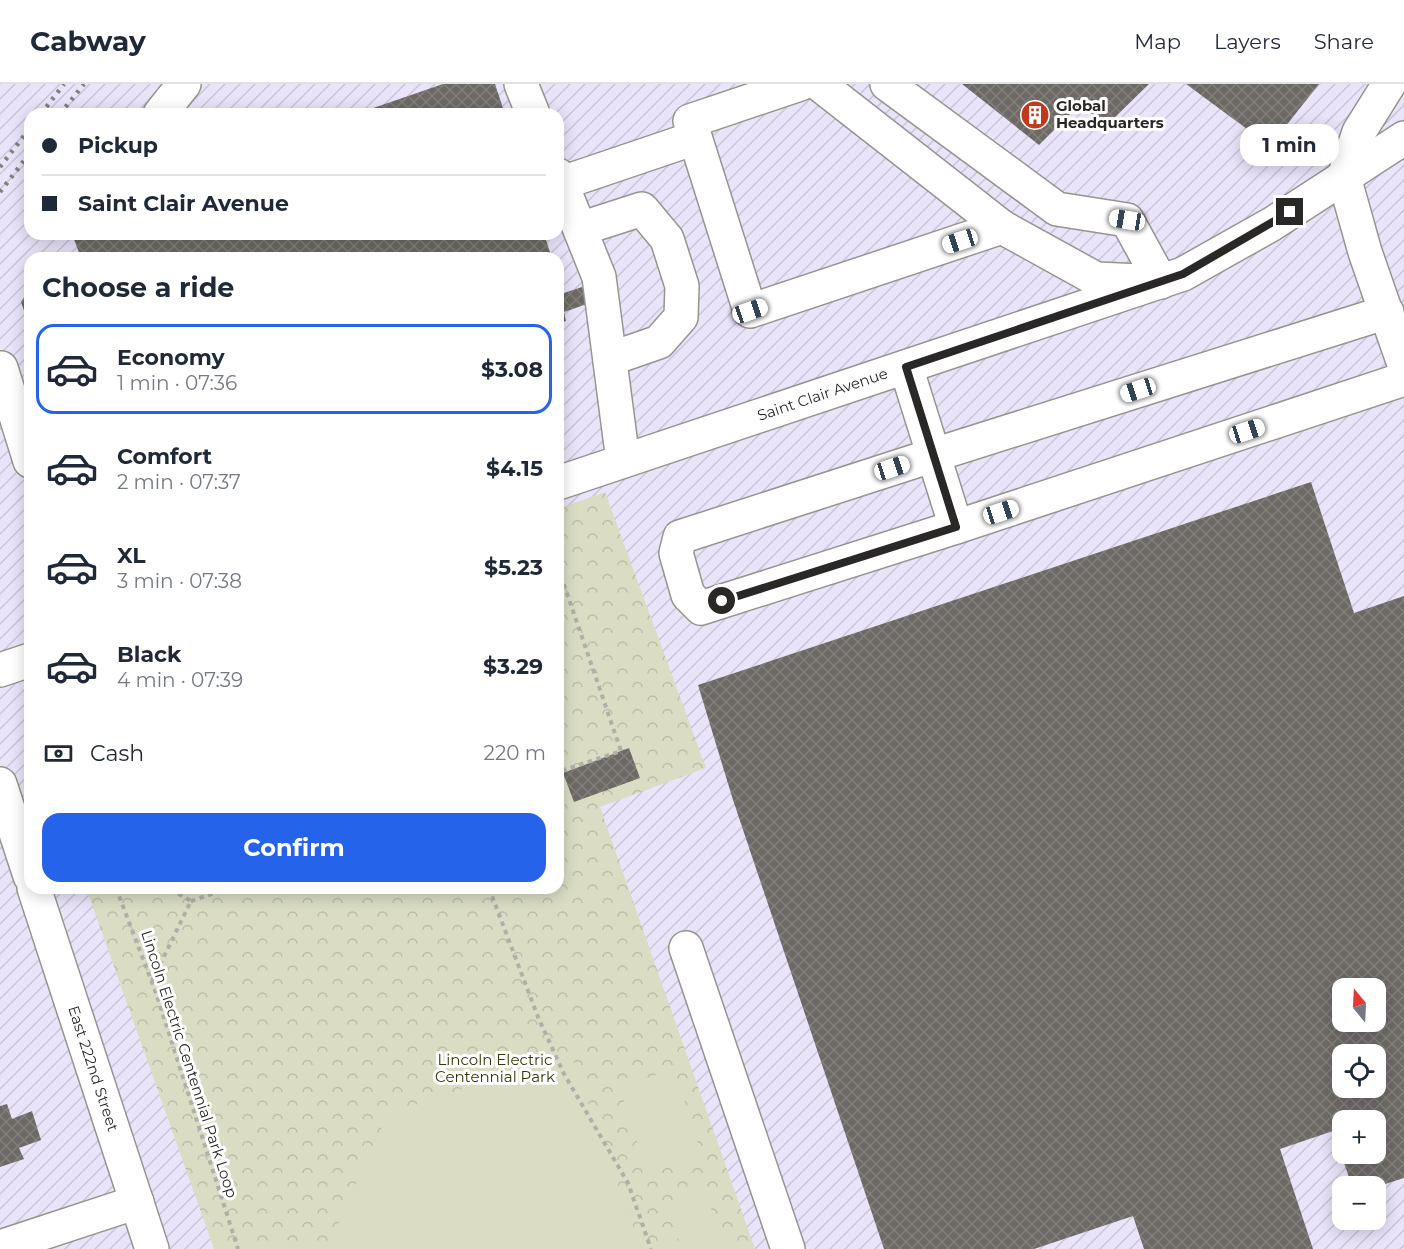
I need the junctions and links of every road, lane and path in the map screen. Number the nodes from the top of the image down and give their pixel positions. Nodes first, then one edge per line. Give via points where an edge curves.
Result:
1 (183, 84) edge
2 (521, 84) edge
3 (800, 84) edge
4 (819, 84) edge
5 (887, 84) edge
6 (1389, 84) edge
7 (165, 108) edge
8 (531, 108) edge
9 (695, 138) junction
10 (1404, 138) edge
11 (1344, 177) junction
12 (564, 178) edge
13 (564, 189) edge
14 (1002, 227) junction
15 (580, 229) junction
16 (1161, 282) junction
17 (1387, 312) junction
18 (610, 359) junction
19 (1404, 364) edge
20 (906, 367) junction
21 (1, 368) edge
22 (1404, 379) edge
23 (24, 442) edge
24 (934, 455) junction
25 (623, 461) junction
26 (564, 481) edge
27 (956, 527) junction
28 (564, 585) edge
29 (24, 662) edge
30 (0, 670) edge
31 (564, 770) edge
32 (0, 784) edge
33 (24, 858) edge
34 (36, 894) edge
35 (118, 894) edge
36 (178, 894) edge
37 (213, 894) edge
38 (491, 894) edge
39 (191, 902) junction
40 (686, 948) dead end
41 (151, 982) junction
42 (137, 1202) junction
43 (0, 1247) edge
44 (152, 1249) edge
45 (238, 1249) edge
46 (651, 1249) edge
47 (788, 1249) edge

1 - 7 street
2 - 8 street
3 - 9 street via 690,121
4 - 14 street
5 - 16 street via 1057,209 1127,220
6 - 11 street via 1359,132
9 - 12 street
9 - 14 street via 750,311
10 - 11 street, Saint Clair Avenue
11 - 16 street, Saint Clair Avenue via 1272,224 1183,274
11 - 17 street
13 - 15 street
14 - 16 street via 1096,279
15 - 18 street via 599,277
15 - 18 street via 642,209 667,239 682,286 681,317 659,342
16 - 20 street, Saint Clair Avenue
17 - 19 street
17 - 24 street
18 - 25 street
20 - 24 street
20 - 25 street, Saint Clair Avenue
21 - 23 street
22 - 27 street
24 - 27 street
24 - 27 street via 680,537 676,553 688,595 701,608
25 - 26 street, Saint Clair Avenue
28 - 31 path via 621,752
29 - 30 street
32 - 33 street
34 - 42 street, East 222nd Street
35 - 41 path, Lincoln Electric Centennial Park Loop
36 - 39 path
37 - 39 path
38 - 46 path via 538,1017 564,1074 628,1183
39 - 41 path
40 - 47 street
41 - 45 path, Lincoln Electric Centennial Park Loop
42 - 43 street
42 - 44 street, East 222nd Street

